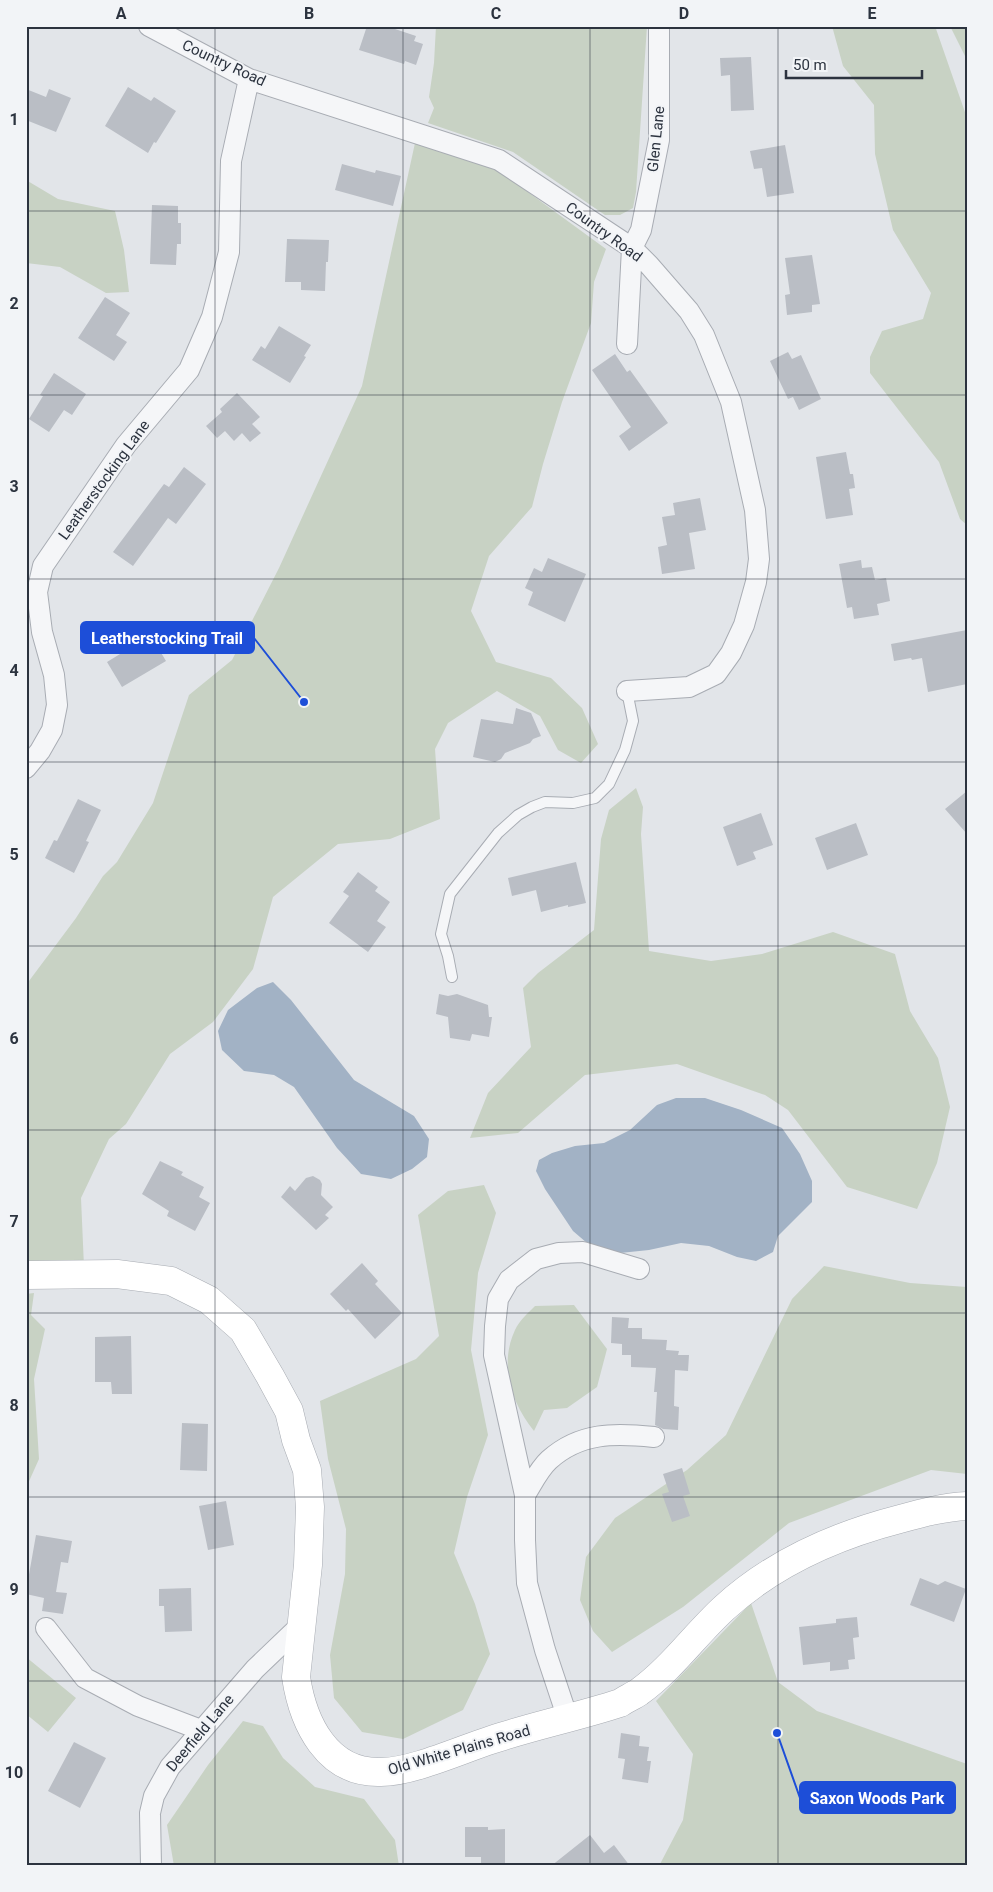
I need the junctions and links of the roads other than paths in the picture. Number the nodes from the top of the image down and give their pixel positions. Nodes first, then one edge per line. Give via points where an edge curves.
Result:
1 (149, 26) edge
2 (659, 26) edge
3 (249, 79) junction
4 (632, 248) junction
5 (627, 344) dead end
6 (628, 691) joint
7 (26, 768) edge
8 (452, 977) dead end
9 (639, 1270) dead end
10 (26, 1276) edge
11 (654, 1437) dead end
12 (525, 1495) junction
13 (967, 1506) edge
14 (301, 1625) junction
15 (46, 1628) dead end
16 (568, 1719) junction
17 (200, 1730) junction
18 (151, 1866) edge

1 - 3 street, Country Road
2 - 4 street, Glen Lane via 659,140 641,230
3 - 4 street, Country Road via 499,160
3 - 7 street, Leatherstocking Lane via 232,162 229,252 212,317 189,370 126,445 44,566 37,592 57,705 52,730 40,752
4 - 5 street
4 - 6 street, Country Road via 689,311 704,335 731,402 755,510 759,559 744,625 716,674 689,687
6 - 8 lane via 633,721 609,784 595,798 573,803 545,802 518,816 498,833 450,894 441,934
9 - 12 street via 583,1252 559,1253 536,1259 509,1280 498,1299 494,1355
10 - 14 street, Old White Plains Road via 117,1274 171,1281 209,1300 243,1330 289,1411 307,1470 310,1507 308,1565
11 - 12 street via 628,1434 593,1436 572,1444 548,1461
12 - 16 street via 527,1583 544,1650
13 - 16 street, Old White Plains Road via 929,1511 858,1530 788,1561 765,1574 723,1609 638,1692 620,1704
14 - 16 street, Old White Plains Road via 296,1677 299,1698 316,1736 331,1756 349,1766 382,1772 415,1766 493,1739
14 - 17 street, Deerfield Lane via 255,1669
15 - 17 street via 86,1678 138,1706
17 - 18 street, Deerfield Lane via 170,1767 154,1796 150,1813

